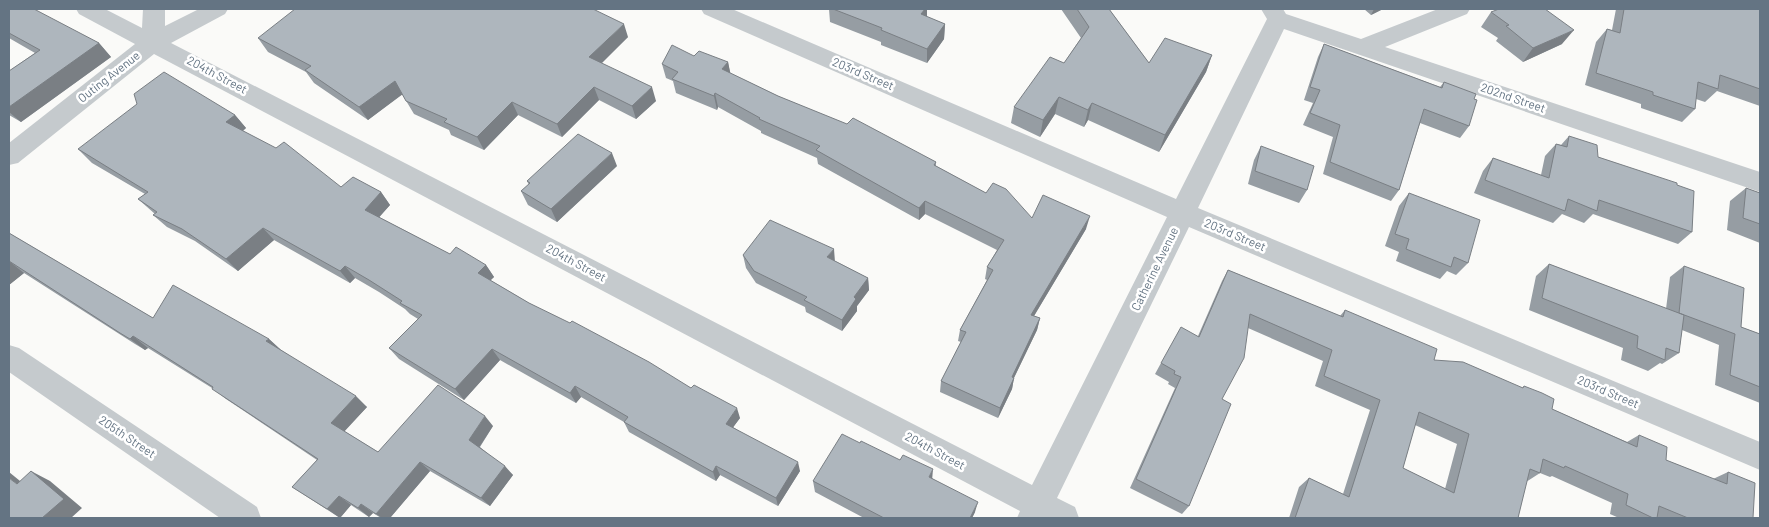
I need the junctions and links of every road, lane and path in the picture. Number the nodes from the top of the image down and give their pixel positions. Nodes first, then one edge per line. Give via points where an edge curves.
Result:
1 (88, 9) edge
2 (154, 9) edge
3 (217, 9) edge
4 (712, 9) edge
5 (1459, 9) edge
6 (1275, 14) edge
7 (153, 42) junction
8 (1364, 47) junction
9 (9, 156) edge
10 (1760, 182) edge
11 (1183, 213) junction
12 (9, 357) edge
13 (1760, 456) edge
14 (1035, 512) edge
15 (246, 518) edge
16 (1064, 518) edge

1 - 7 street, 204th Street
2 - 7 street
3 - 7 street, Outing Avenue
4 - 11 street, 203rd Street
5 - 8 street
6 - 8 street, 202nd Street
6 - 11 street, Catherine Avenue
7 - 9 street, Outing Avenue
7 - 14 street, 204th Street
8 - 10 street, 202nd Street
11 - 13 street, 203rd Street
11 - 14 street, Catherine Avenue
12 - 15 street, 205th Street
14 - 16 street, 204th Street

